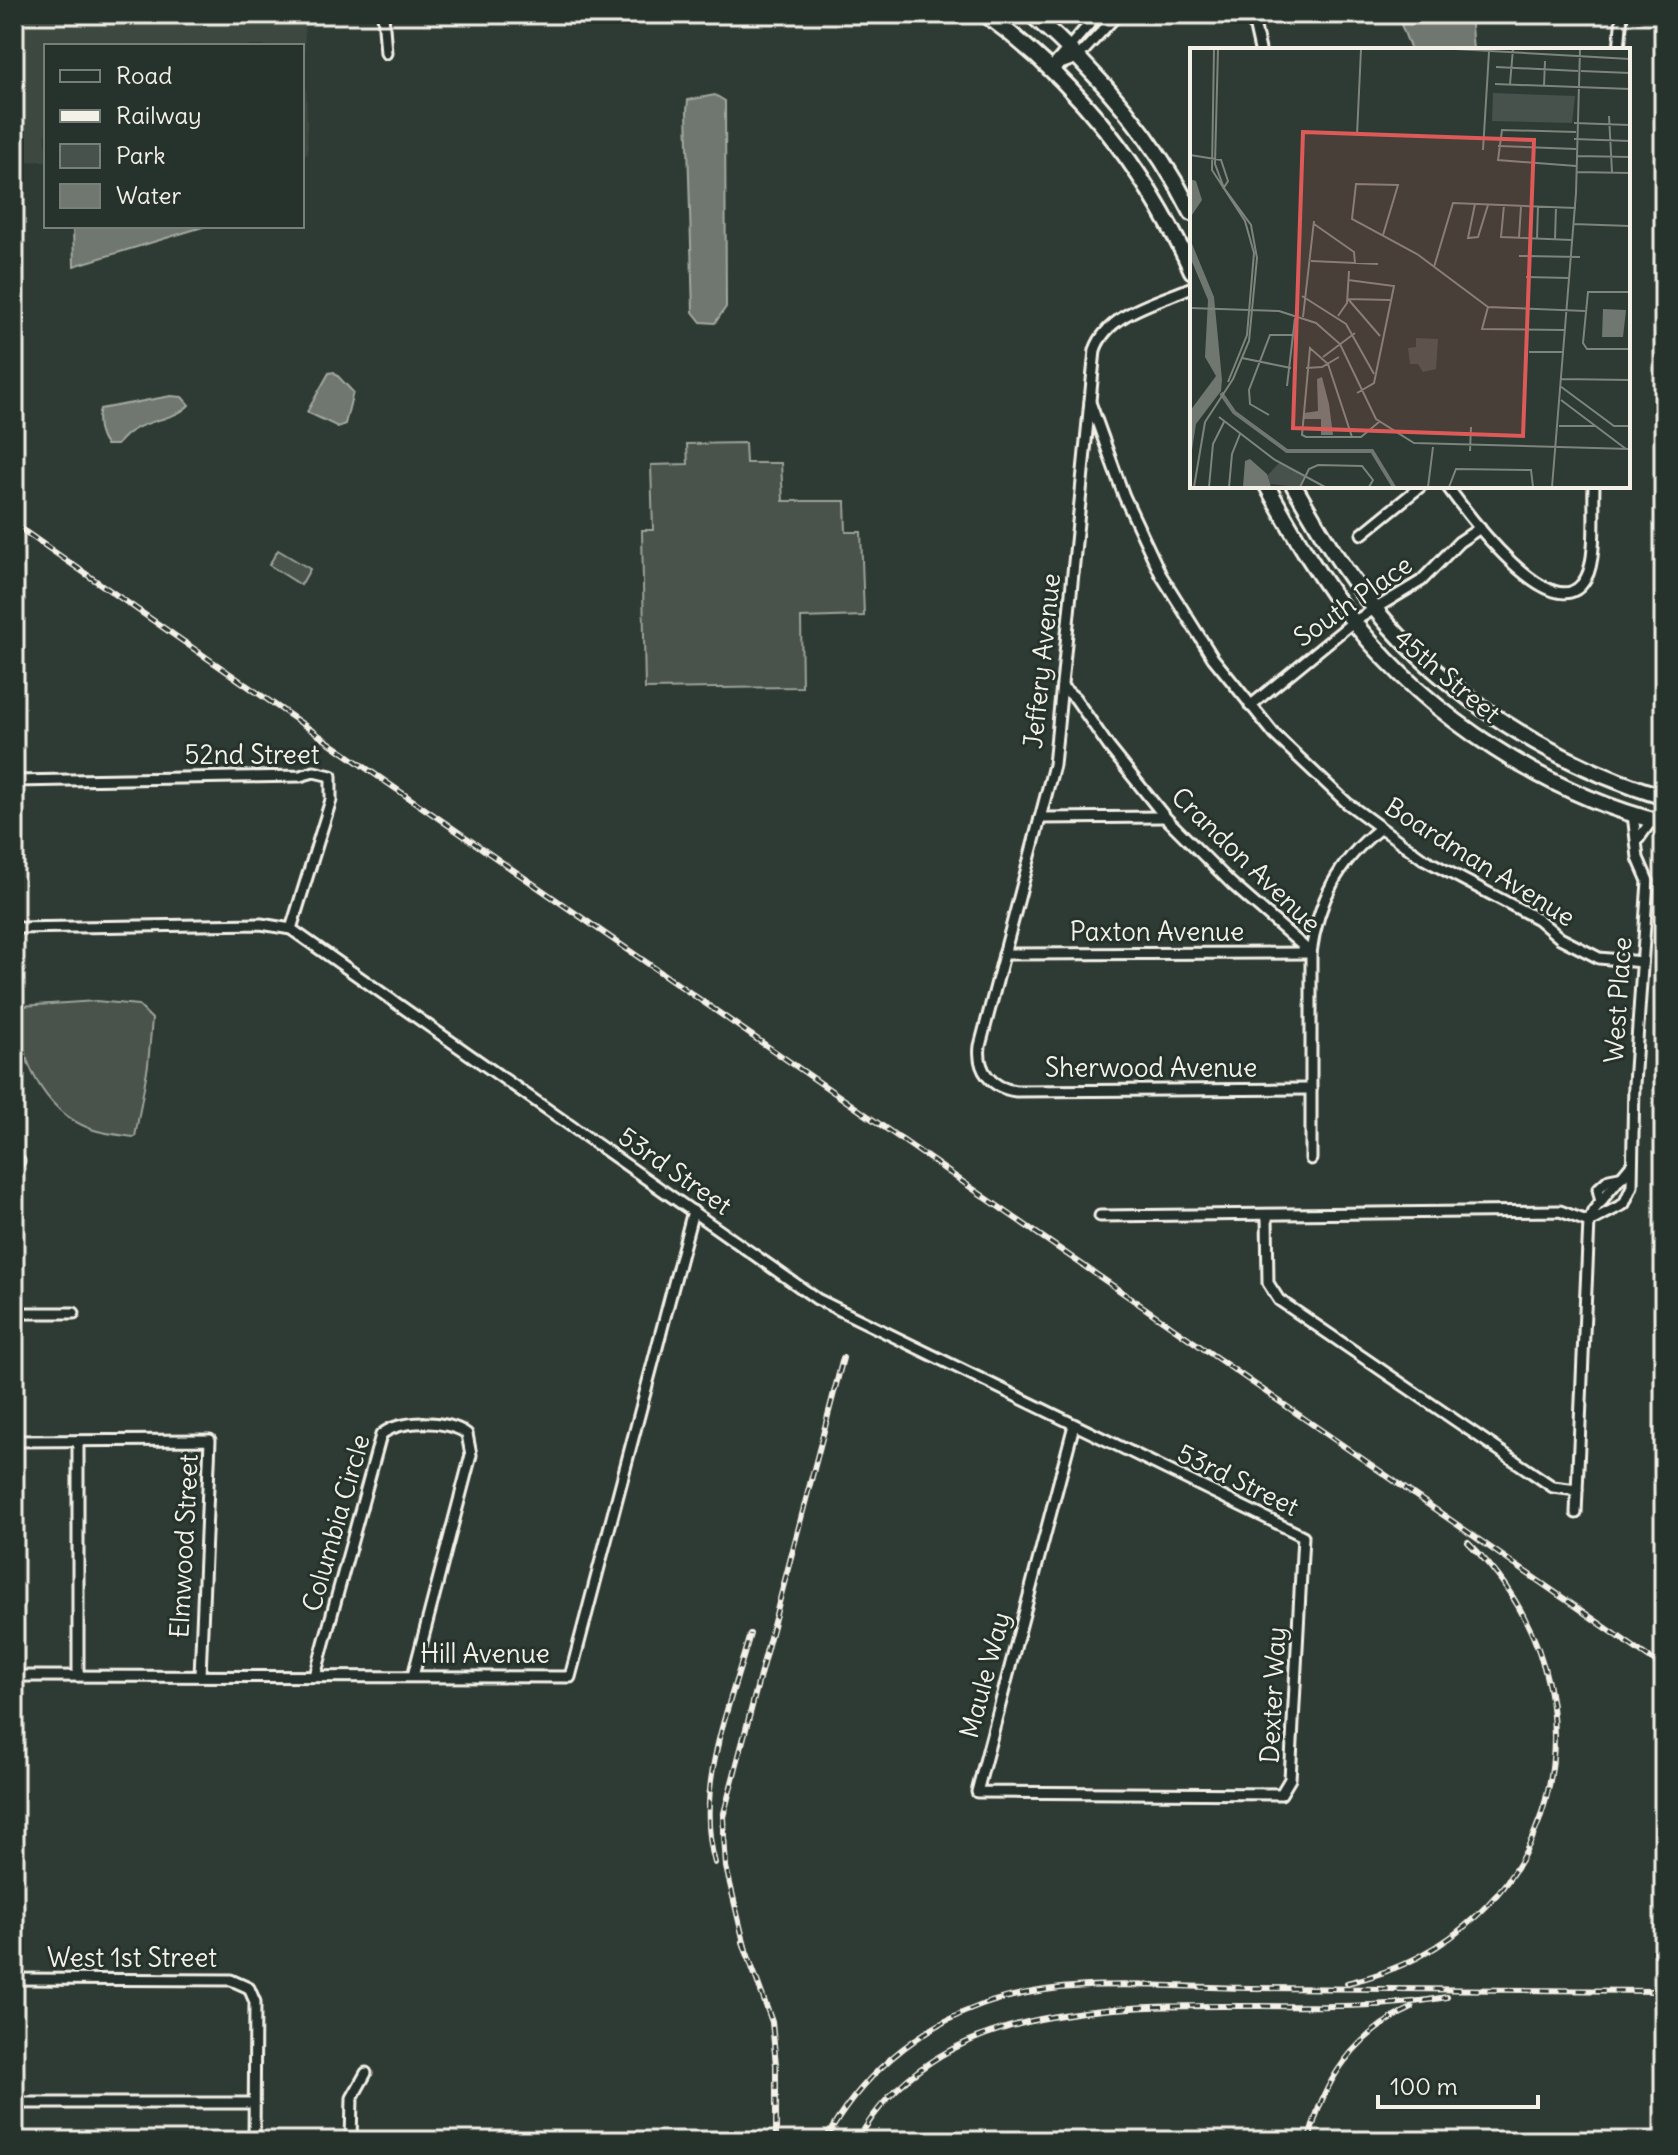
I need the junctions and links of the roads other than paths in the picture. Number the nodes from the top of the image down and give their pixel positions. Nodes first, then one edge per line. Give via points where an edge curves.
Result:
1 (383, 14) edge
2 (985, 14) edge
3 (1031, 14) edge
4 (1098, 14) edge
5 (1118, 14) edge
6 (1252, 14) edge
7 (1622, 14) edge
8 (1260, 48) edge
9 (1619, 48) edge
10 (386, 53) dead end
11 (1071, 53) junction
12 (1052, 67) junction
13 (1190, 209) edge
14 (1190, 267) edge
15 (1190, 288) edge
16 (1090, 402) junction
17 (1268, 488) edge
18 (1295, 488) edge
19 (1419, 488) edge
20 (1449, 488) edge
21 (1594, 488) edge
22 (1480, 528) junction
23 (1362, 534) dead end
24 (1375, 609) junction
25 (1353, 622) junction
26 (1062, 687) junction
27 (1250, 706) junction
28 (14, 781) edge
29 (1664, 797) edge
30 (1633, 814) junction
31 (1165, 817) junction
32 (1040, 818) junction
33 (1659, 821) edge
34 (1379, 829) junction
35 (1637, 841) junction
36 (14, 928) edge
37 (291, 929) junction
38 (1311, 953) junction
39 (1004, 954) junction
40 (1642, 962) junction
41 (993, 1083) joint
42 (1311, 1089) junction
43 (1311, 1159) dead end
44 (1631, 1165) junction
45 (693, 1211) junction
46 (1100, 1216) dead end
47 (1267, 1216) junction
48 (1589, 1222) junction
49 (14, 1313) edge
50 (74, 1313) dead end
51 (1074, 1425) junction
52 (14, 1441) edge
53 (78, 1441) junction
54 (1577, 1490) junction
55 (1576, 1513) dead end
56 (1303, 1536) joint
57 (78, 1675) junction
58 (200, 1675) junction
59 (14, 1676) edge
60 (315, 1676) junction
61 (413, 1676) junction
62 (1125, 1794) joint
63 (14, 1979) edge
64 (366, 2073) dead end
65 (14, 2103) edge
66 (254, 2103) junction
67 (254, 2141) edge
68 (351, 2141) edge

1 - 10 street
2 - 12 main road
3 - 11 main road
4 - 11 street
5 - 11 street
6 - 8 street
7 - 9 street
11 - 12 street
11 - 13 main road via 1139,129
12 - 14 main road via 1100,119 1145,180
15 - 16 street, Jeffery Avenue via 1107,328 1095,350
16 - 26 street, Jeffery Avenue
16 - 27 street, Boardman Avenue via 1124,496 1161,575 1201,641
17 - 25 main road, 45th Street
18 - 24 main road, 45th Street via 1329,547
19 - 23 street
20 - 22 street
21 - 22 street via 1590,567 1585,581 1567,593 1545,589
22 - 24 street, South Place via 1421,581
24 - 25 street, South Place
24 - 29 main road, 45th Street via 1417,654 1507,723 1587,768
25 - 27 street, South Place
25 - 30 main road, 45th Street via 1466,728 1535,772
26 - 31 street, Crandon Avenue
26 - 32 street, Jeffery Avenue via 1054,765
27 - 34 street, Boardman Avenue via 1314,774
28 - 37 street, 52nd Street via 325,772 331,776 331,800
30 - 33 main road, 45th Street
30 - 35 street, West Place
31 - 32 street
31 - 38 street, Crandon Avenue
32 - 39 street, Jeffery Avenue
33 - 35 street
34 - 38 street via 1351,854 1326,891
34 - 40 street, Boardman Avenue via 1599,958
35 - 40 street, West Place via 1648,881
36 - 37 street, 53rd Street via 261,924
37 - 45 street, 53rd Street
38 - 39 street, Paxton Avenue
38 - 42 street
39 - 41 street, Jeffery Avenue via 979,1054 982,1070
40 - 44 street, West Place
41 - 42 street, Sherwood Avenue via 1016,1091
42 - 43 street
44 - 48 street, West Place via 1624,1176 1609,1179 1598,1189 1601,1202
44 - 48 street, West Place via 1632,1186 1624,1204
45 - 51 street, 53rd Street via 817,1299
45 - 61 street, Hill Avenue via 570,1677
46 - 47 street
47 - 48 street via 1560,1211
47 - 54 street via 1268,1283 1279,1300 1553,1487
48 - 54 street, West Place
49 - 50 street
51 - 56 street, 53rd Street
51 - 62 street, Maule Way via 977,1792
52 - 53 street
53 - 57 street
53 - 58 street, Elmwood Street via 210,1440
54 - 55 street, West Place
56 - 62 street, Dexter Way via 1287,1789 1273,1796
57 - 58 street, Hill Avenue
57 - 59 street, Hill Avenue
58 - 60 street, Hill Avenue
60 - 61 street, Hill Avenue
60 - 61 street, Columbia Circle via 381,1435 401,1425 453,1425 467,1434 471,1455
63 - 66 street, West 1st Street via 231,1980 249,1988 255,2002
64 - 68 street via 352,2098
65 - 66 street
66 - 67 street

